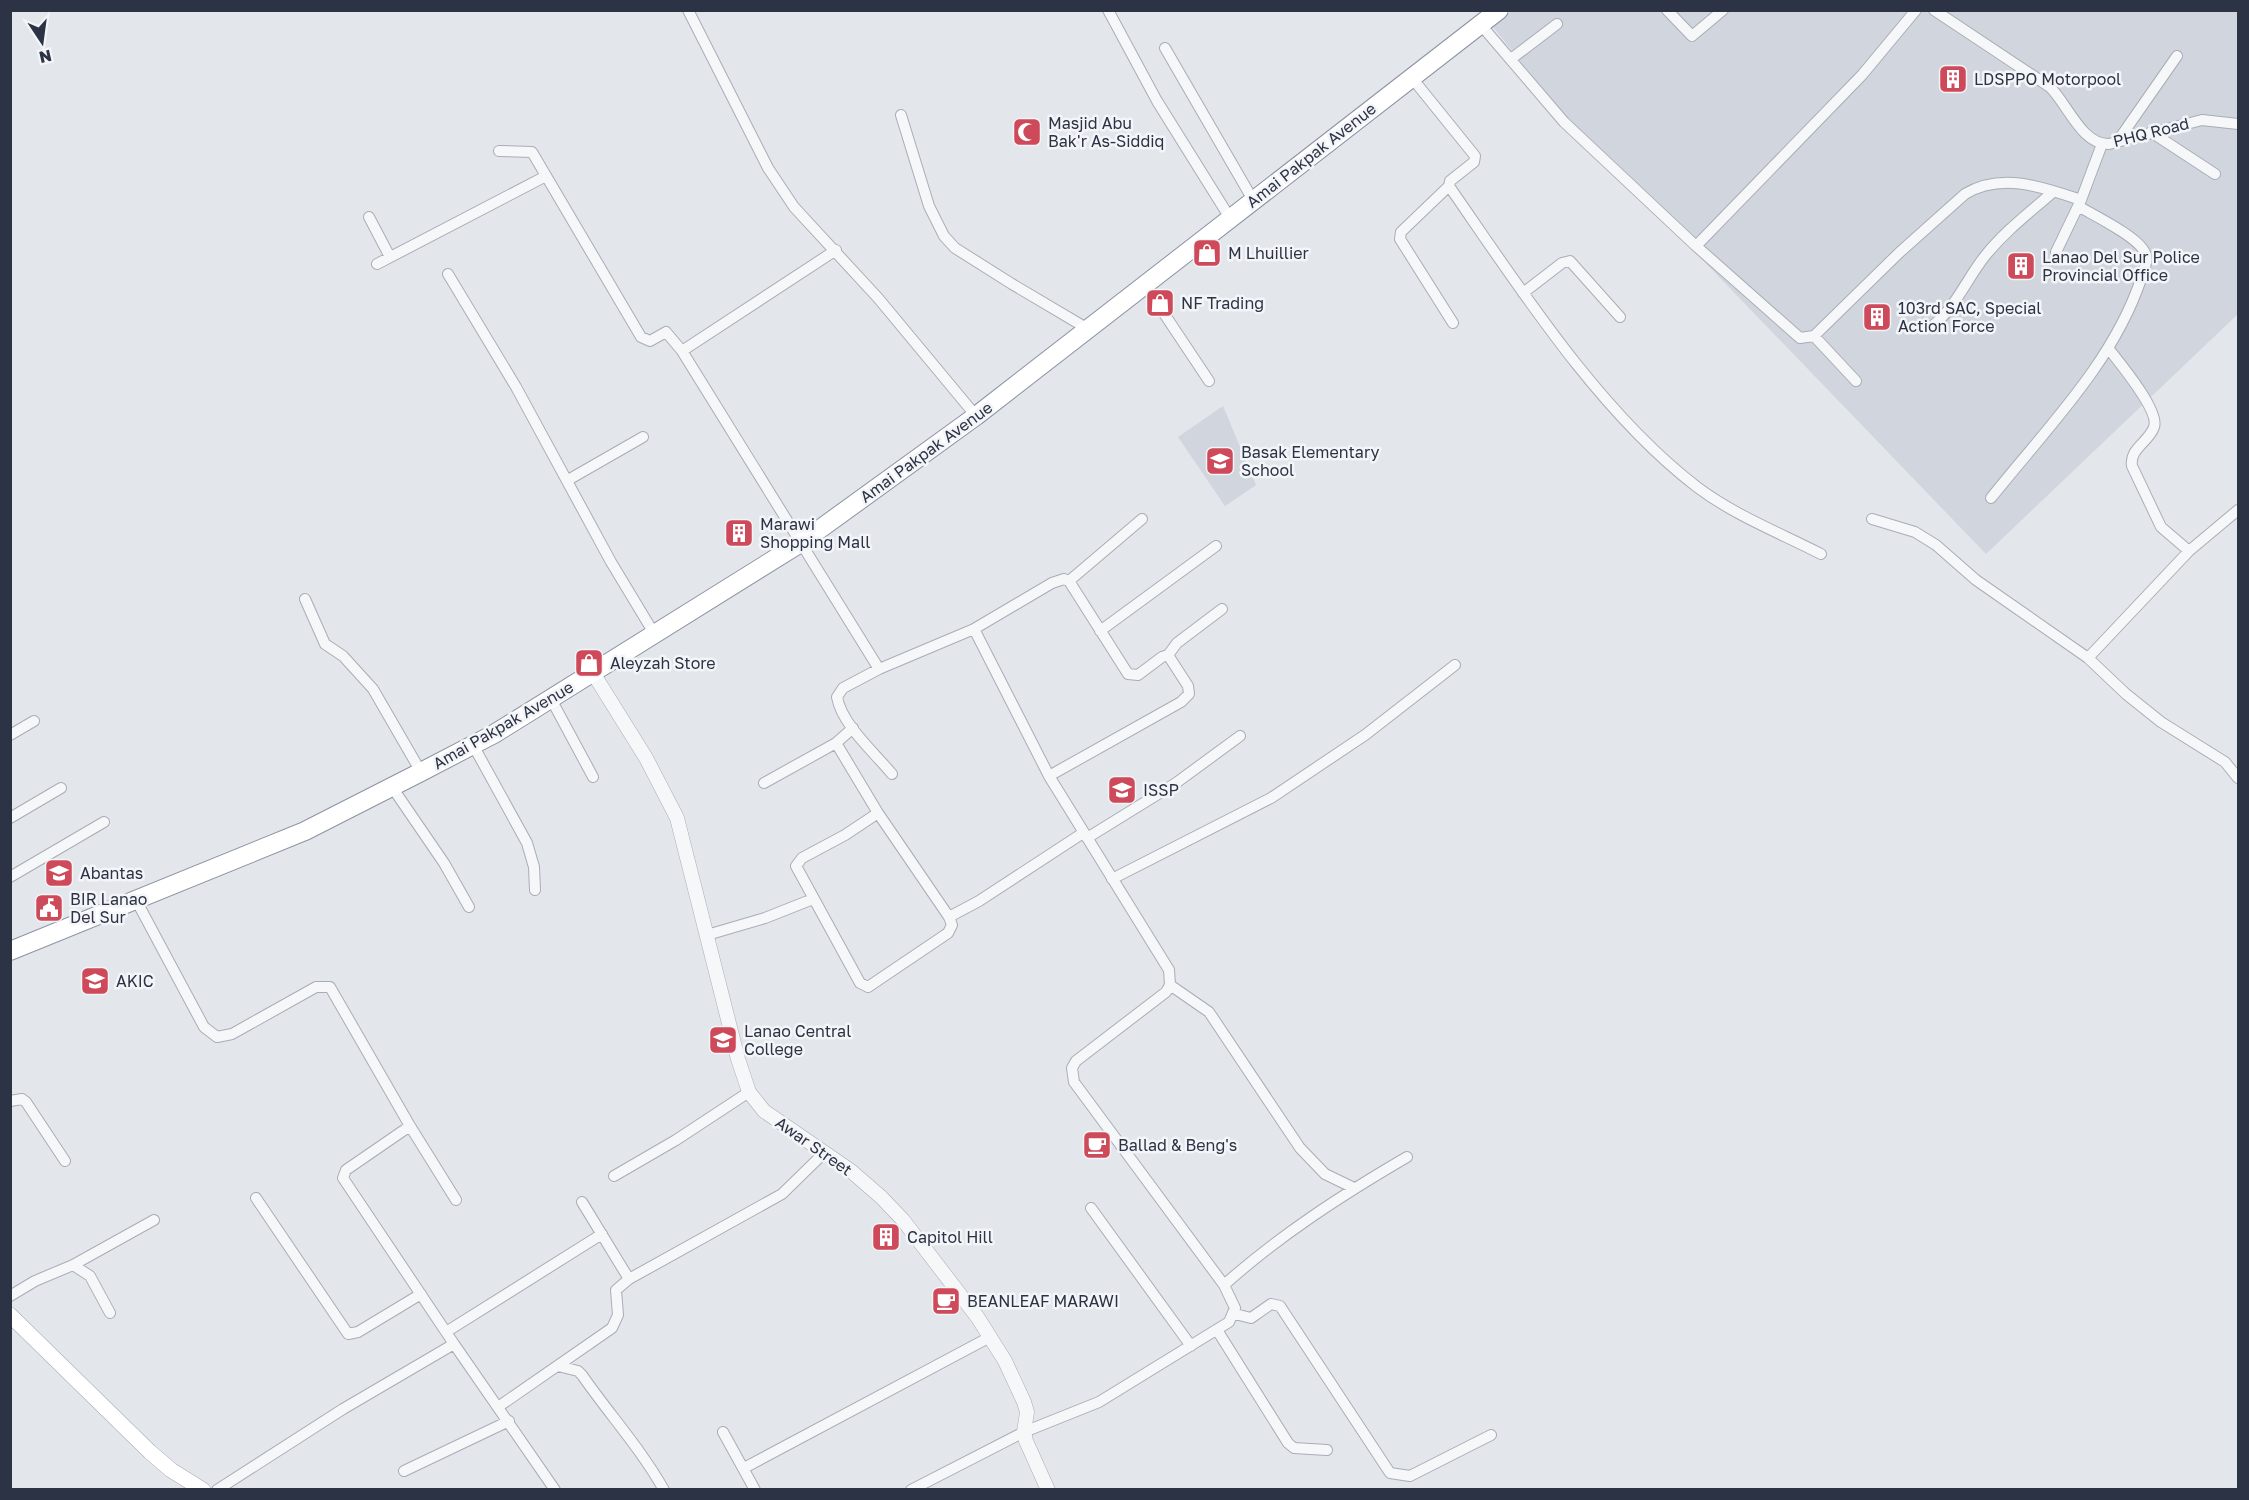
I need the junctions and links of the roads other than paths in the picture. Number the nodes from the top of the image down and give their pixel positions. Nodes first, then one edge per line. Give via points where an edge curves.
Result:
1 (688, 10) edge
2 (1108, 10) edge
3 (1499, 10) edge
4 (1667, 10) edge
5 (1723, 10) edge
6 (1916, 10) edge
7 (1934, 10) edge
8 (1557, 24) dead end
9 (1480, 25) junction
10 (1165, 48) dead end
11 (2177, 56) dead end
12 (1511, 58) junction
13 (1412, 78) junction
14 (901, 115) dead end
15 (2238, 124) edge
16 (2151, 132) junction
17 (2117, 142) junction
18 (2102, 144) junction
19 (499, 151) dead end
20 (2215, 174) dead end
21 (546, 176) junction
22 (1449, 186) junction
23 (2053, 192) junction
24 (1253, 200) junction
25 (2079, 203) junction
26 (369, 217) dead end
27 (1230, 218) junction
28 (1696, 246) junction
29 (836, 250) junction
30 (2056, 252) dead end
31 (390, 257) junction
32 (377, 264) dead end
33 (448, 274) dead end
34 (1145, 285) junction
35 (1523, 293) junction
36 (1620, 317) dead end
37 (1453, 323) dead end
38 (1931, 327) dead end
39 (1088, 329) junction
40 (1814, 336) junction
41 (2108, 348) junction
42 (682, 351) junction
43 (1209, 381) dead end
44 (1856, 381) dead end
45 (976, 416) junction
46 (642, 437) dead end
47 (568, 480) junction
48 (1991, 498) dead end
49 (2238, 510) edge
50 (1142, 519) dead end
51 (1872, 519) dead end
52 (802, 542) junction
53 (1216, 546) dead end
54 (2189, 551) junction
55 (1821, 554) dead end
56 (1069, 581) junction
57 (305, 599) dead end
58 (1222, 609) dead end
59 (974, 629) junction
60 (1101, 631) junction
61 (655, 634) junction
62 (1168, 655) junction
63 (2088, 658) junction
64 (1455, 665) dead end
65 (879, 669) junction
66 (593, 673) junction
67 (551, 699) junction
68 (34, 721) dead end
69 (853, 728) junction
70 (10, 735) edge
71 (1240, 736) dead end
72 (836, 743) junction
73 (473, 745) junction
74 (421, 772) junction
75 (892, 774) dead end
76 (1049, 776) junction
77 (593, 777) dead end
78 (2238, 778) edge
79 (764, 783) dead end
80 (392, 787) junction
81 (61, 788) dead end
82 (878, 813) junction
83 (10, 818) edge
84 (104, 822) dead end
85 (1085, 835) junction
86 (10, 877) edge
87 (1112, 879) junction
88 (535, 890) dead end
89 (813, 899) junction
90 (136, 900) junction
91 (469, 907) dead end
92 (950, 917) junction
93 (707, 935) junction
94 (10, 951) edge
95 (1170, 985) junction
96 (749, 1092) junction
97 (10, 1101) edge
98 (410, 1126) junction
99 (824, 1153) junction
100 (1407, 1157) dead end
101 (65, 1161) dead end
102 (614, 1176) dead end
103 (1354, 1188) junction
104 (256, 1198) dead end
105 (456, 1200) dead end
106 (582, 1202) dead end
107 (1091, 1208) dead end
108 (154, 1220) dead end
109 (602, 1234) junction
110 (73, 1265) junction
111 (629, 1279) junction
112 (1224, 1285) junction
113 (421, 1294) junction
114 (10, 1296) edge
115 (110, 1313) dead end
116 (1235, 1314) junction
117 (10, 1315) edge
118 (1216, 1330) junction
119 (446, 1332) junction
120 (990, 1337) junction
121 (454, 1344) junction
122 (1191, 1346) junction
123 (558, 1366) junction
124 (498, 1407) junction
125 (509, 1421) junction
126 (723, 1432) dead end
127 (1024, 1432) junction
128 (1491, 1435) dead end
129 (1327, 1450) dead end
130 (744, 1468) junction
131 (404, 1471) dead end
132 (203, 1490) edge
133 (217, 1490) edge
134 (555, 1490) edge
135 (664, 1490) edge
136 (755, 1490) edge
137 (911, 1490) edge
138 (1048, 1490) edge

1 - 29 street via 768,168 805,220
2 - 27 street via 1157,100
3 - 9 highway, Amai Pakpak Avenue
4 - 5 street via 1692,36
6 - 28 street via 1862,75
7 - 18 street, PHQ Road via 2050,87 2089,139
8 - 12 street
9 - 12 street
9 - 13 highway, Amai Pakpak Avenue
10 - 24 street
11 - 17 street
12 - 28 street via 1564,122
13 - 22 street via 1475,156 1474,162
13 - 24 highway, Amai Pakpak Avenue
14 - 39 street via 929,206 944,236 955,248
15 - 16 street, PHQ Road via 2202,120
16 - 17 street, PHQ Road
16 - 20 street
17 - 18 street, PHQ Road
18 - 25 street
19 - 21 street via 532,152
21 - 31 street
21 - 42 street via 641,337 650,341 666,332
22 - 35 street
22 - 37 street via 1401,232 1400,239
23 - 25 street
23 - 38 street via 2006,231 1946,314
23 - 40 street via 2004,180 1976,187 1900,252
24 - 27 highway, Amai Pakpak Avenue
25 - 30 street
25 - 41 street via 2144,249 2146,255 2135,295
26 - 31 street
27 - 34 highway, Amai Pakpak Avenue
28 - 40 street via 1793,335
29 - 42 street
29 - 45 street
31 - 32 street
33 - 47 street
34 - 39 highway, Amai Pakpak Avenue
34 - 43 street
35 - 36 street via 1570,261
35 - 55 street via 1605,396 1664,458 1723,504
39 - 45 highway, Amai Pakpak Avenue
40 - 44 street
41 - 48 street
41 - 54 street via 2135,383 2154,417 2154,428 2133,455 2132,466 2161,527
42 - 52 street
45 - 52 highway, Amai Pakpak Avenue
46 - 47 street
47 - 61 street
49 - 54 street
50 - 56 street
51 - 63 street via 1915,532 1936,545 1976,580
52 - 61 highway, Amai Pakpak Avenue
52 - 65 street
53 - 60 street
54 - 63 street
56 - 59 street via 1052,583
56 - 60 street
57 - 74 street via 325,644 373,689
58 - 62 street via 1177,643
59 - 65 street
59 - 76 street
60 - 62 street via 1131,676
61 - 66 highway, Amai Pakpak Avenue
62 - 76 street via 1189,694
63 - 78 street via 2126,694 2187,740 2225,762
64 - 87 street via 1365,735 1271,798
65 - 69 street via 839,693 839,704
66 - 67 highway, Amai Pakpak Avenue
66 - 93 street, Awar Street via 668,796 687,851
67 - 73 highway, Amai Pakpak Avenue
67 - 77 street
68 - 70 street
69 - 72 street
69 - 75 street
71 - 85 street via 1176,783
72 - 79 street
72 - 82 street
73 - 74 highway, Amai Pakpak Avenue
73 - 88 street via 527,843
74 - 80 highway, Amai Pakpak Avenue
76 - 85 street
80 - 90 highway, Amai Pakpak Avenue via 305,831
80 - 91 street
81 - 83 street
82 - 89 street via 798,860 797,869
82 - 92 street
84 - 86 street
85 - 87 street
85 - 92 street
87 - 95 street via 1168,970
89 - 92 street via 860,983 868,987 948,933
89 - 93 street
90 - 94 highway, Amai Pakpak Avenue
90 - 98 street via 204,1027 218,1037 232,1034 316,987 330,987
93 - 96 street, Awar Street
95 - 103 street via 1209,1012 1300,1148 1325,1174
95 - 112 street via 1076,1061 1072,1074 1074,1082
96 - 99 street, Awar Street via 777,1122
96 - 102 street
97 - 101 street via 26,1102
98 - 105 street
98 - 113 street via 346,1170 343,1178
99 - 111 street via 782,1194
99 - 120 street, Awar Street via 851,1171 903,1220
100 - 103 street
103 - 112 street via 1277,1240
104 - 113 street via 348,1334 358,1332
106 - 109 street
107 - 122 street
108 - 110 street
109 - 111 street
109 - 119 street
110 - 114 street
110 - 115 street via 90,1276
111 - 123 street via 615,1293 618,1316 612,1328
112 - 116 street
113 - 119 street
116 - 118 street
116 - 128 street via 1251,1317 1271,1304 1280,1306 1390,1473 1410,1476
117 - 132 main road via 150,1452
118 - 122 street
118 - 129 street via 1288,1443 1294,1448
119 - 121 street
120 - 127 street, Awar Street via 1024,1402
120 - 130 street
121 - 124 street
121 - 133 street
122 - 127 street via 1099,1402
123 - 124 street
123 - 135 street via 582,1375 615,1422 645,1455
124 - 125 street
125 - 131 street
125 - 134 street
126 - 130 street
127 - 137 street
127 - 138 street, Awar Street
130 - 136 street

